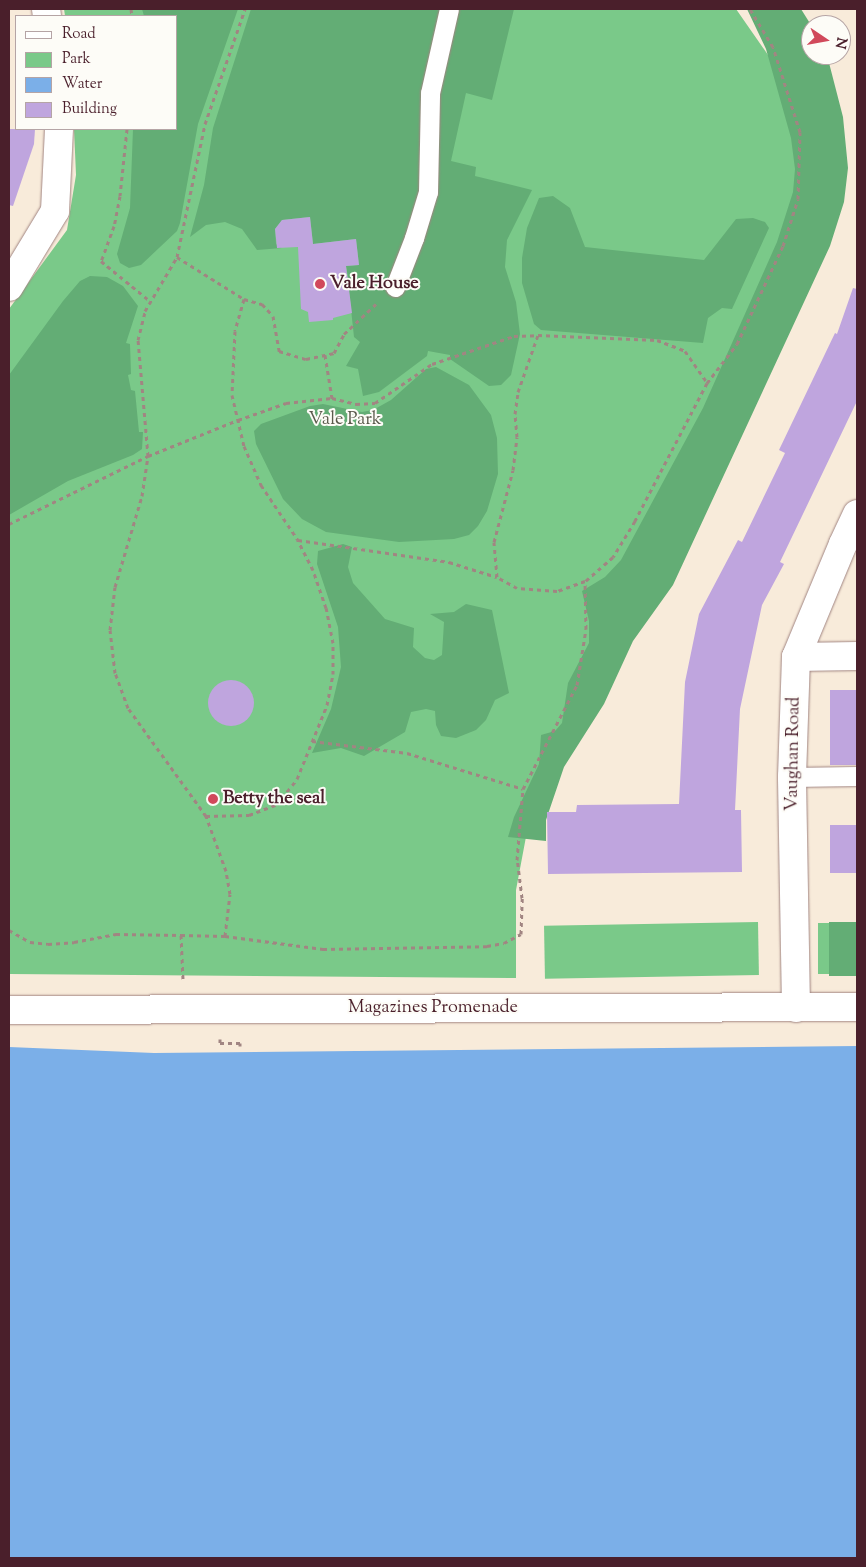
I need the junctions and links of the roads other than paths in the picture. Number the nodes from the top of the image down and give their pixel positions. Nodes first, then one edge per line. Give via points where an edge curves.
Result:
1 (449, 9) edge
2 (59, 130) edge
3 (9, 287) edge
4 (395, 287) road end
5 (857, 514) edge
6 (857, 656) edge
7 (796, 657) junction
8 (857, 776) edge
9 (792, 777) junction
10 (857, 1007) edge
11 (796, 1008) junction
12 (9, 1010) edge

1 - 4 lane via 430,93 428,192
2 - 3 street via 55,211
5 - 7 street, Vaughan Road
6 - 7 street
7 - 9 street, Vaughan Road
8 - 9 lane
9 - 11 street, Vaughan Road
10 - 11 street, Magazines Promenade
11 - 12 street, Magazines Promenade

